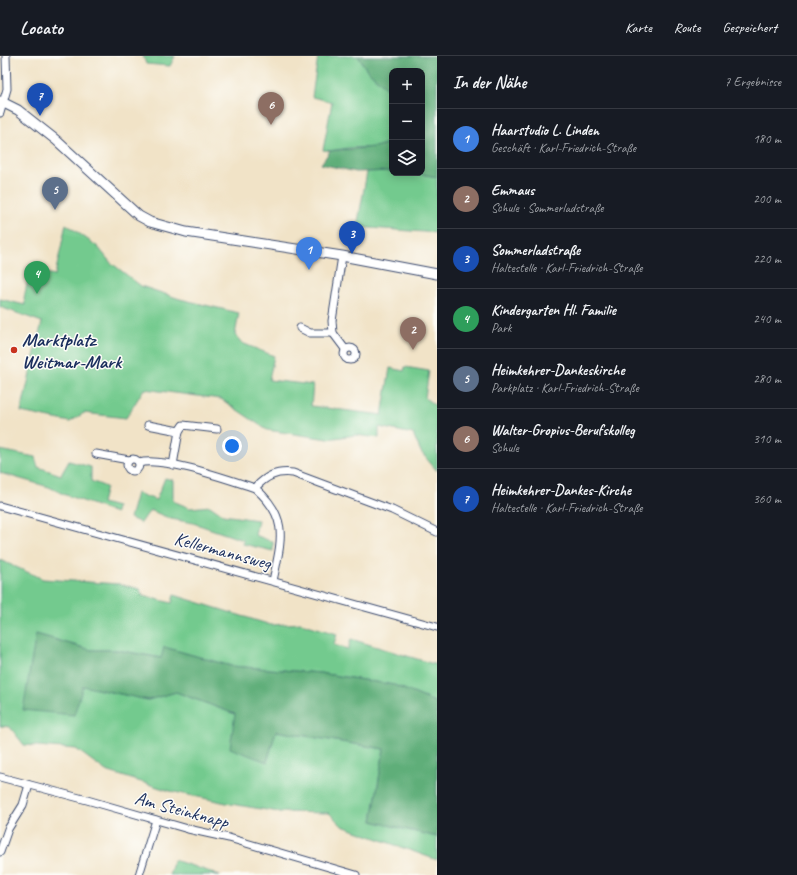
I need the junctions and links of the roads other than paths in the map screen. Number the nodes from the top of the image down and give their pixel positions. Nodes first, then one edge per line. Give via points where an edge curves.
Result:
1 (6, 56) edge
2 (2, 101) edge
3 (0, 113) edge
4 (342, 256) junction
5 (437, 274) edge
6 (300, 328) dead end
7 (333, 334) junction
8 (345, 349) dead end
9 (148, 425) dead end
10 (217, 428) dead end
11 (179, 431) junction
12 (96, 454) dead end
13 (129, 460) junction
14 (139, 463) junction
15 (173, 465) junction
16 (255, 488) junction
17 (0, 506) edge
18 (437, 532) edge
19 (273, 581) junction
20 (437, 627) edge
21 (0, 777) edge
22 (29, 785) junction
23 (156, 820) junction
24 (0, 852) edge
25 (139, 875) edge
26 (356, 875) edge

1 - 2 street via 7,89
2 - 3 street
2 - 4 street via 18,110 56,140 139,216 150,222 224,239
4 - 5 street
4 - 7 street via 332,321
6 - 7 street via 310,333
7 - 8 street
9 - 11 street
10 - 11 street via 183,424
11 - 15 street
12 - 13 street
13 - 14 street via 135,459
13 - 14 street via 128,466 132,471 138,469
14 - 15 street
15 - 16 street
16 - 18 street via 262,480 273,474 293,473 392,510
16 - 19 street via 274,508 282,534
17 - 19 street, Kellermannsweg
19 - 20 street, Kellermannsweg
21 - 22 street, Am Steinknapp
22 - 23 street, Am Steinknapp
22 - 24 street via 23,805 8,829
23 - 25 street
23 - 26 street, Am Steinknapp via 229,838

